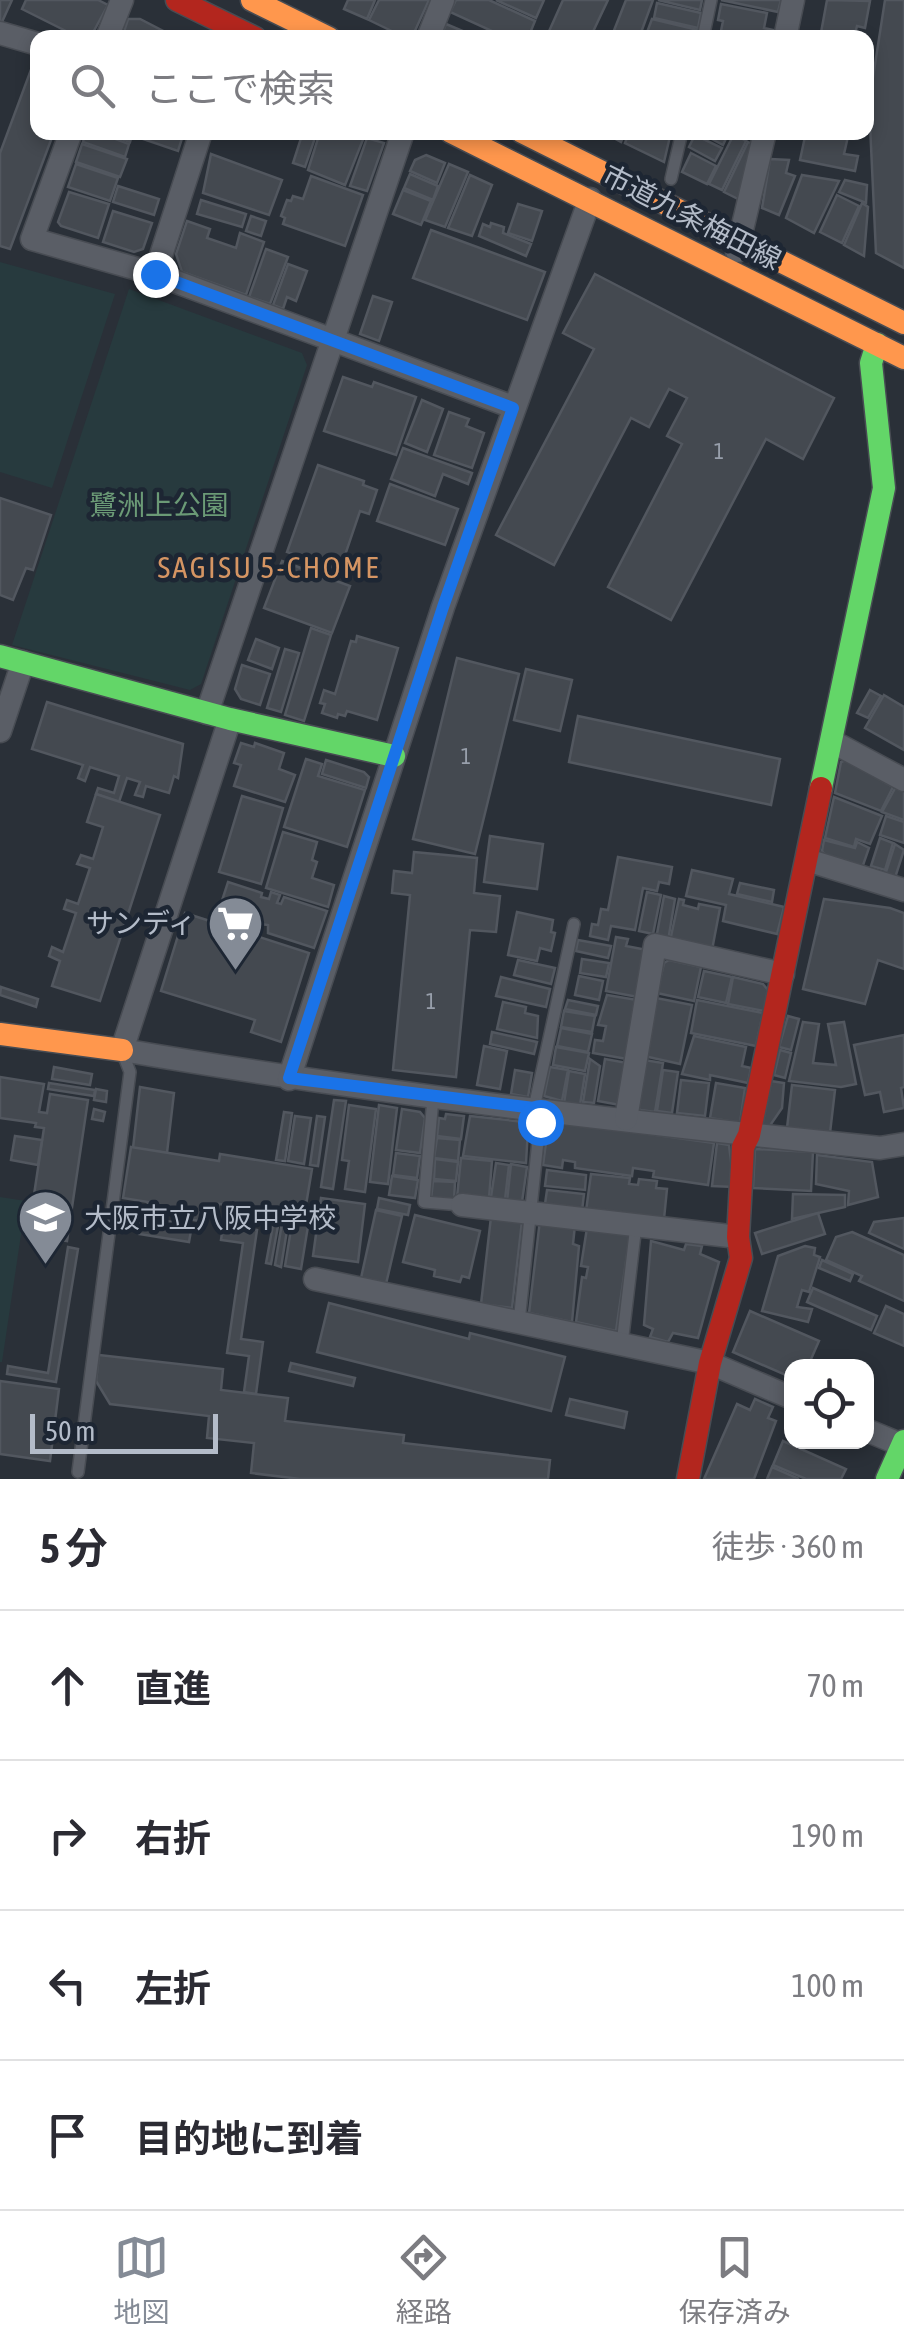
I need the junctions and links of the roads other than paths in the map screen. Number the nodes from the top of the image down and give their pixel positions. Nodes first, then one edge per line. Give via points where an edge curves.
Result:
1 (122, 0) edge
2 (177, 0) edge
3 (252, 0) edge
4 (443, 0) edge
5 (712, 0) edge
6 (793, 0) edge
7 (111, 30) edge
8 (233, 30) edge
9 (313, 30) edge
10 (431, 30) edge
11 (705, 30) edge
12 (787, 30) edge
13 (0, 34) edge
14 (30, 42) edge
15 (69, 140) edge
16 (198, 140) edge
17 (400, 140) edge
18 (468, 140) edge
19 (538, 140) edge
20 (680, 140) edge
21 (762, 140) edge
22 (671, 180) dead end
23 (590, 199) junction
24 (742, 241) junction
25 (728, 269) junction
26 (155, 274) junction
27 (904, 323) edge
28 (334, 340) junction
29 (877, 344) junction
30 (904, 358) edge
31 (513, 408) junction
32 (0, 656) edge
33 (24, 662) junction
34 (218, 716) junction
35 (0, 731) edge
36 (833, 742) junction
37 (394, 756) junction
38 (904, 780) edge
39 (808, 860) junction
40 (904, 890) edge
41 (574, 924) dead end
42 (783, 974) junction
43 (0, 1034) edge
44 (122, 1050) junction
45 (289, 1078) junction
46 (433, 1098) junction
47 (534, 1108) junction
48 (626, 1119) junction
49 (749, 1134) junction
50 (904, 1144) edge
51 (462, 1206) joint
52 (530, 1212) junction
53 (636, 1225) junction
54 (738, 1237) junction
55 (316, 1279) dead end
56 (520, 1322) junction
57 (622, 1344) junction
58 (710, 1363) junction
59 (784, 1395) edge
60 (874, 1433) edge
61 (903, 1443) edge
62 (78, 1472) dead end
63 (688, 1479) edge
64 (887, 1479) edge

1 - 7 street
2 - 8 street
3 - 9 street
4 - 10 street
5 - 11 lane
6 - 12 street
13 - 14 street
15 - 26 street via 32,239
16 - 26 street
17 - 28 street
18 - 23 street, 市道九条梅田線
19 - 24 street, 市道九条梅田線
20 - 22 lane
21 - 24 street
23 - 25 street, 市道九条梅田線
23 - 31 street
24 - 25 street
24 - 27 street, 市道九条梅田線
25 - 29 street, 市道九条梅田線
26 - 28 street
28 - 31 street
28 - 34 street
29 - 30 street, 市道九条梅田線
29 - 36 street via 871,364 884,488
31 - 37 street
32 - 33 street
33 - 34 street
33 - 35 street
34 - 37 street
34 - 44 street
36 - 38 street
36 - 39 street
37 - 45 street
39 - 40 street
39 - 42 street
41 - 47 lane
42 - 48 street via 655,946
42 - 49 street
43 - 44 street
44 - 45 street
44 - 62 lane via 130,1072
45 - 46 street
46 - 47 street
46 - 51 lane via 424,1202
47 - 48 street
47 - 52 lane via 540,1122
48 - 49 street
49 - 50 street via 880,1148
49 - 54 street
51 - 52 street
52 - 53 street
52 - 56 lane
53 - 54 street
53 - 57 lane
54 - 58 street via 741,1258
55 - 56 street
56 - 57 street
57 - 58 street
58 - 59 street
58 - 63 street
60 - 61 street
61 - 64 street

